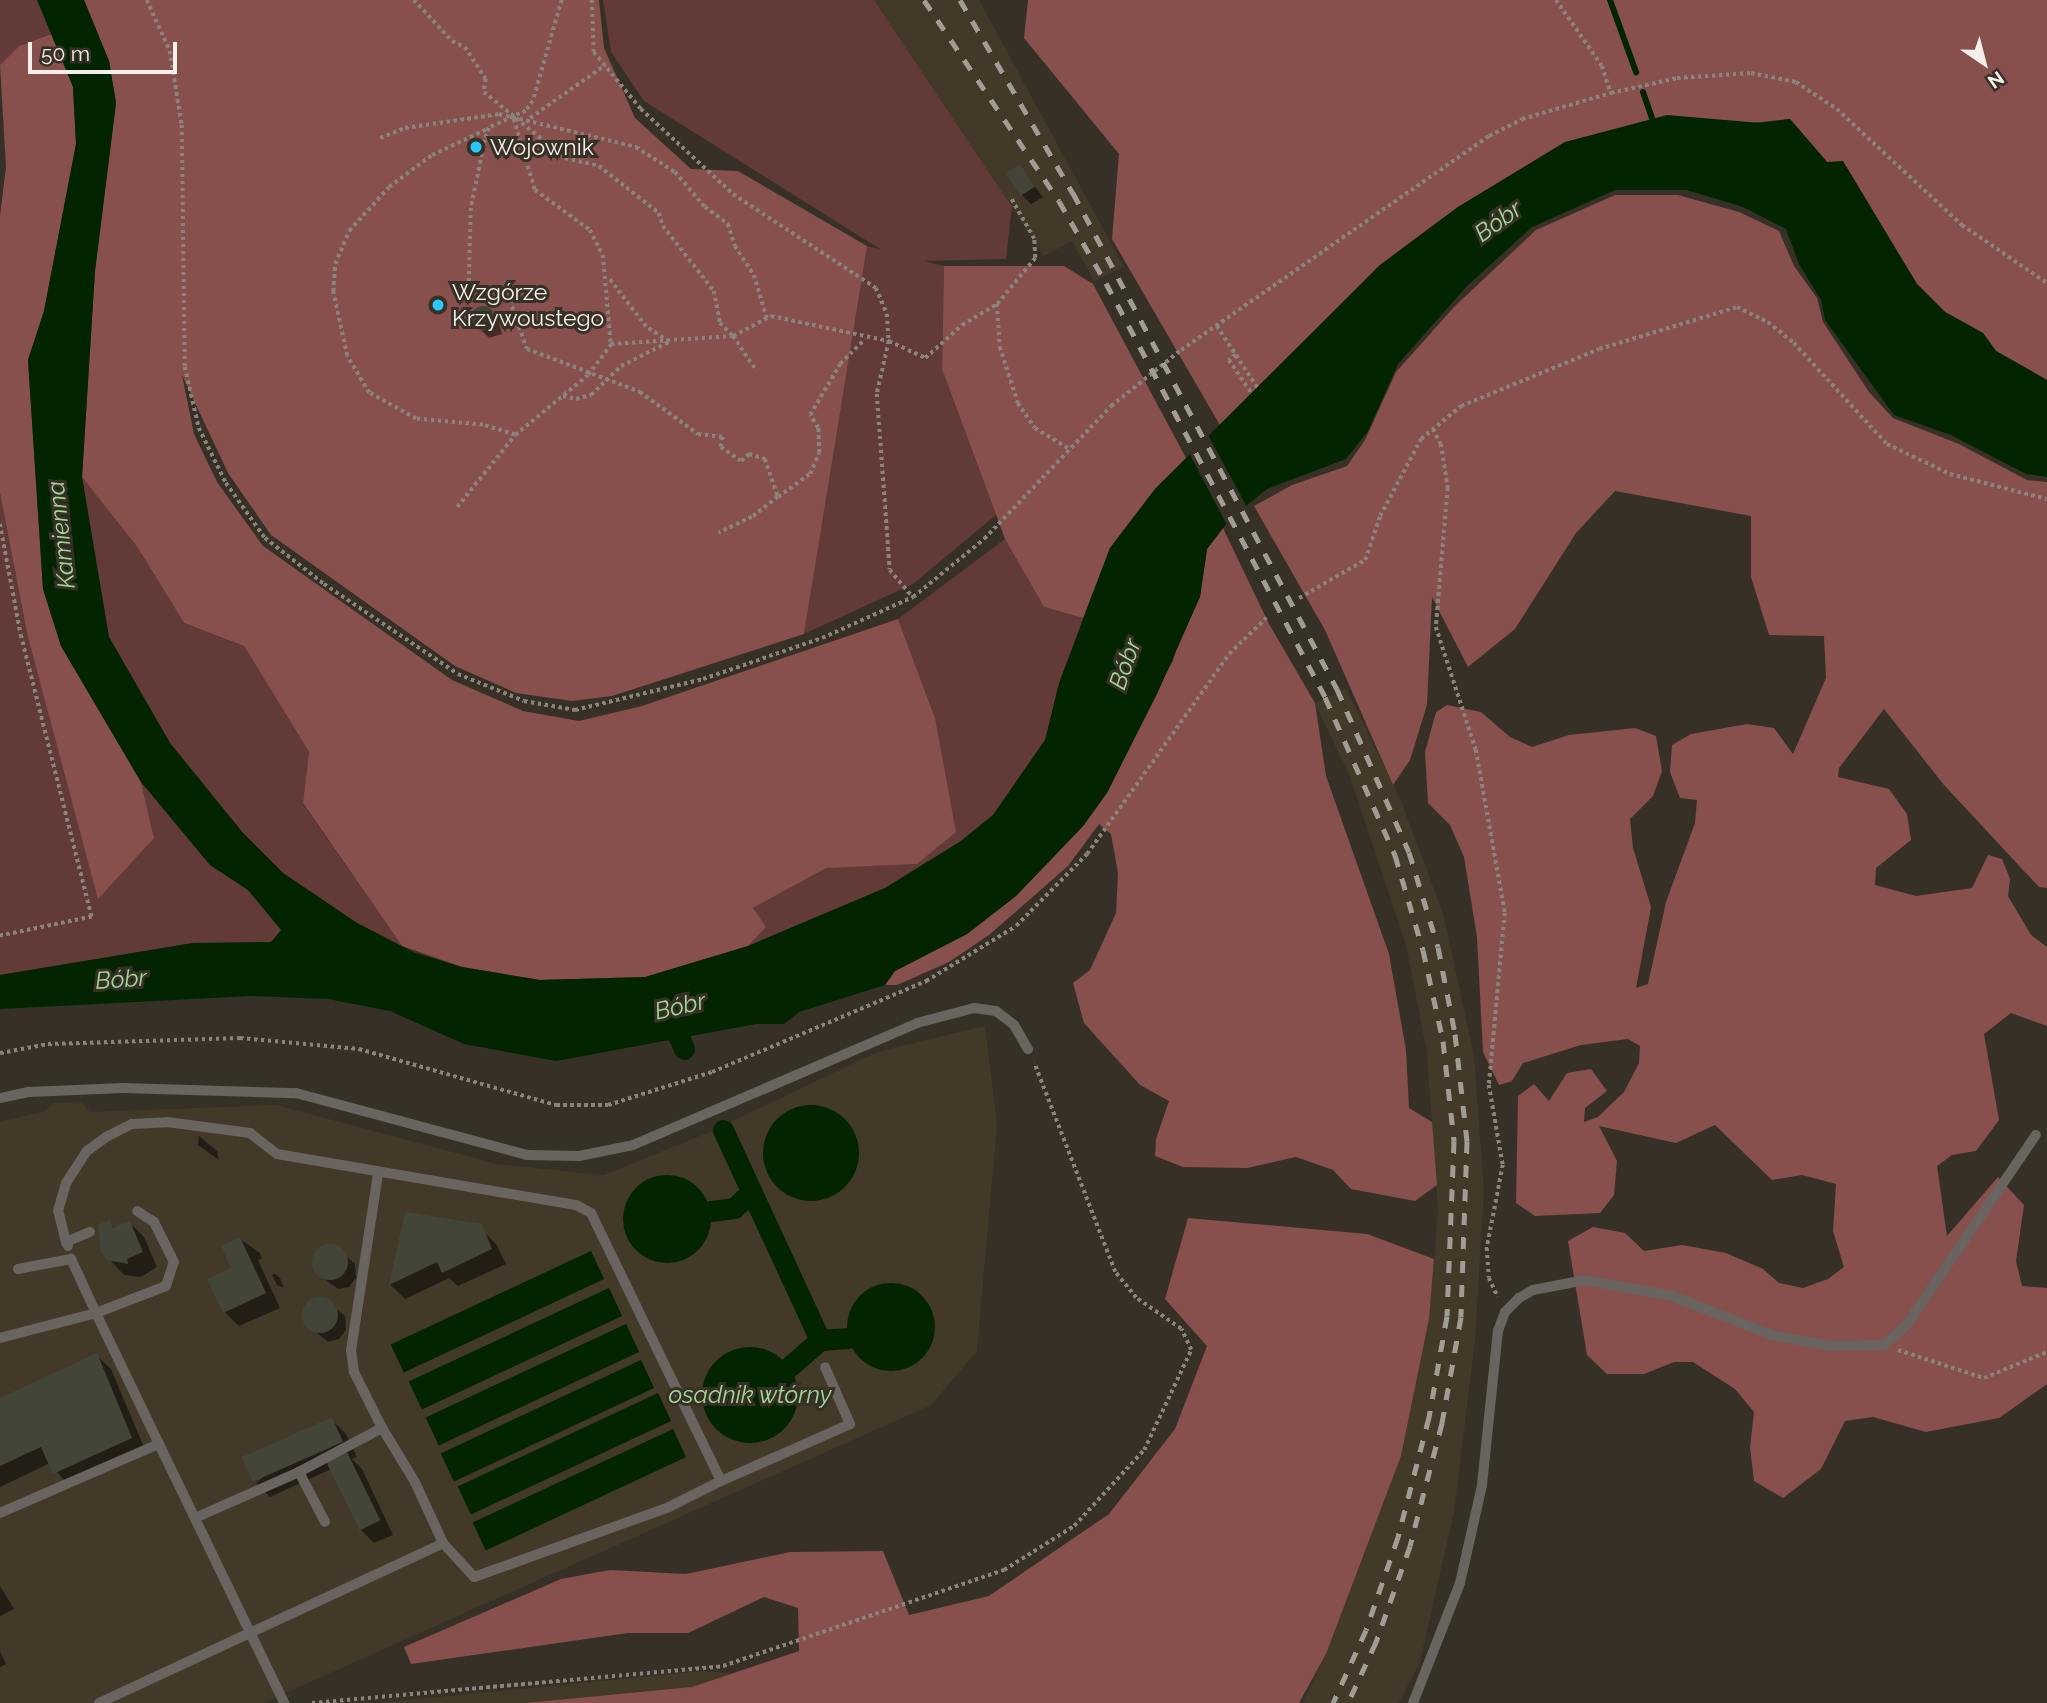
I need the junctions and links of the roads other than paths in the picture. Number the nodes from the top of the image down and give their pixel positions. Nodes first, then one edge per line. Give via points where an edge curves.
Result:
1 (1028, 1049) road end
2 (0, 1098) edge
3 (2036, 1135) dead end
4 (378, 1174) junction
5 (137, 1211) dead end
6 (90, 1231) dead end
7 (66, 1242) junction
8 (71, 1259) junction
9 (18, 1269) dead end
10 (96, 1313) junction
11 (0, 1338) edge
12 (825, 1367) dead end
13 (382, 1428) junction
14 (159, 1444) junction
15 (299, 1472) junction
16 (720, 1481) junction
17 (0, 1513) edge
18 (195, 1518) junction
19 (325, 1522) dead end
20 (443, 1543) junction
21 (249, 1630) junction
22 (99, 1703) edge
23 (284, 1703) edge
24 (1413, 1703) edge

1 - 2 lane via 1014,1025 996,1011 974,1007 917,1023 644,1141 579,1156 527,1155 296,1093 123,1088 29,1092
3 - 24 lane via 1906,1326 1884,1345 1830,1346 1772,1335 1672,1296 1585,1280 1533,1290 1505,1312 1498,1331 1482,1485 1460,1583
4 - 7 lane via 277,1154 250,1133 167,1122 132,1124 88,1151 66,1183 58,1211
4 - 13 lane via 351,1350 354,1372
4 - 16 lane via 576,1206 592,1213
5 - 10 lane via 154,1222 174,1262 166,1286
6 - 7 lane
7 - 8 lane
8 - 9 lane
8 - 10 lane
10 - 11 lane
10 - 14 lane
12 - 16 lane via 849,1424
13 - 15 lane
13 - 20 lane via 415,1482
14 - 17 lane
14 - 18 lane
15 - 18 lane
15 - 19 lane
16 - 20 lane via 668,1507 474,1577
18 - 21 lane
20 - 21 lane
21 - 22 lane
21 - 23 lane

